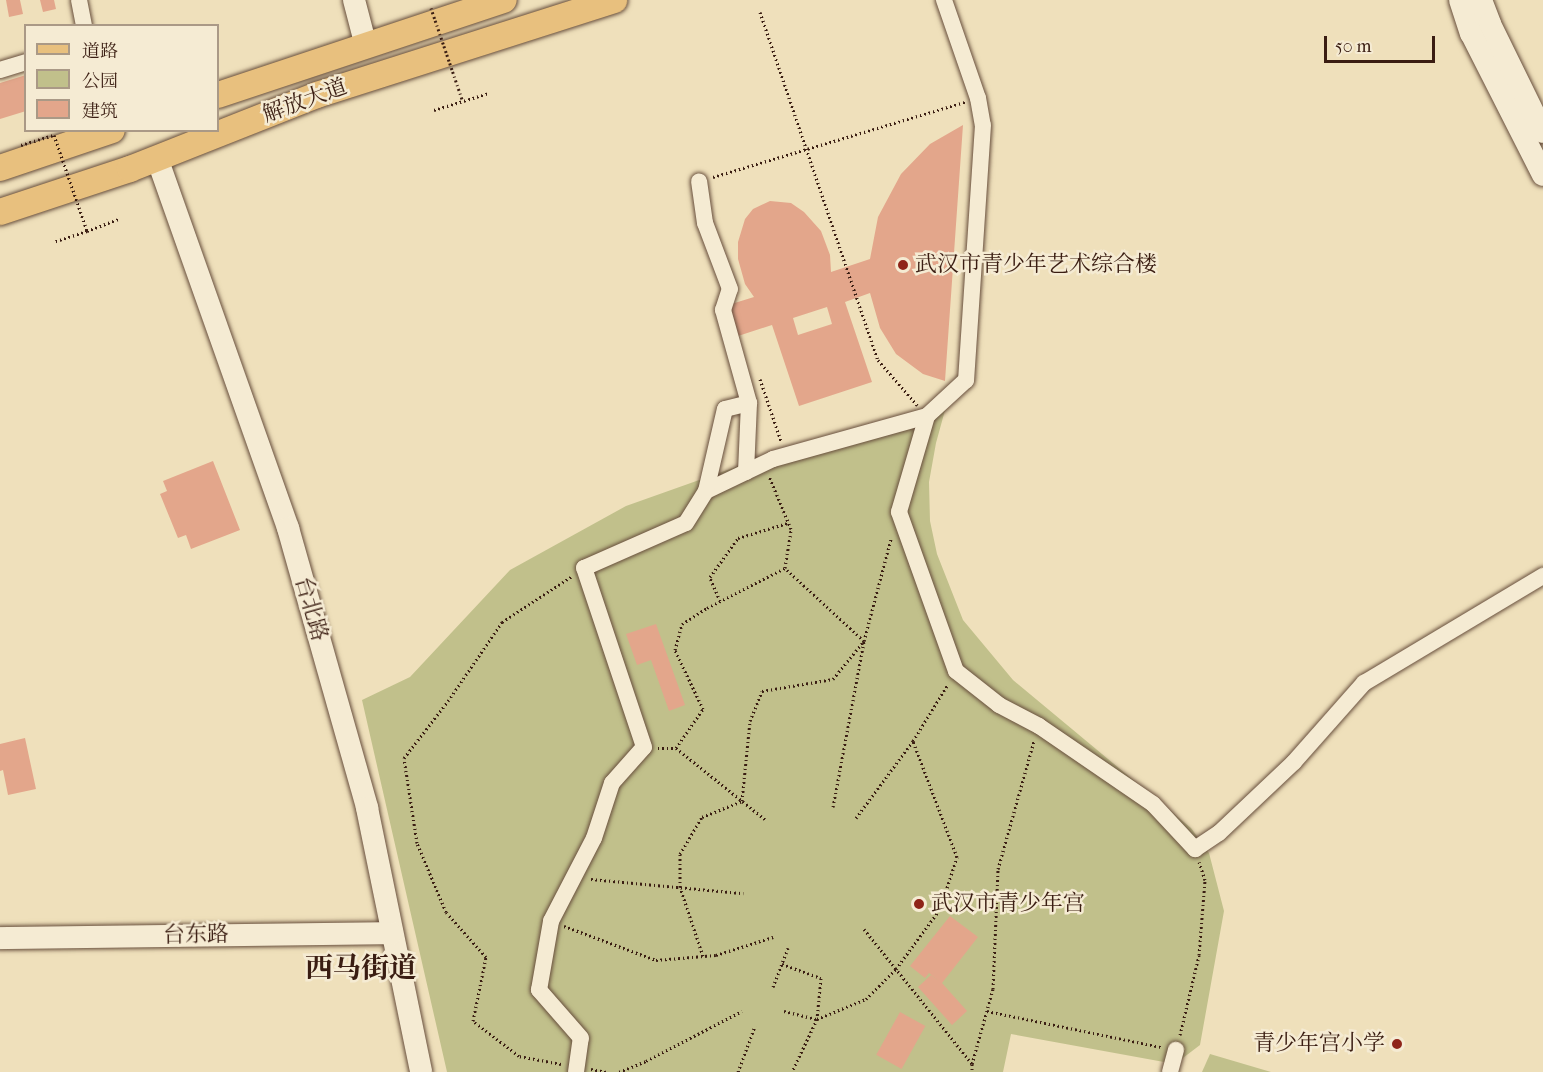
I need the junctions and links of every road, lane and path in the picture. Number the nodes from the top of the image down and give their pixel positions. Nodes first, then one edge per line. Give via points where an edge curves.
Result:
1 (79, 0) edge
2 (354, 0) edge
3 (504, 0) edge
4 (614, 0) edge
5 (944, 0) edge
6 (1460, 0) edge
7 (1481, 0) edge
8 (431, 8) dead end
9 (760, 12) dead end
10 (84, 24) edge
11 (366, 46) junction
12 (24, 63) edge
13 (0, 70) edge
14 (489, 93) dead end
15 (219, 95) edge
16 (978, 98) junction
17 (463, 102) junction
18 (434, 110) dead end
19 (106, 132) edge
20 (1543, 132) edge
21 (21, 145) dead end
22 (807, 149) junction
23 (157, 158) junction
24 (0, 168) edge
25 (1543, 176) edge
26 (699, 181) joint
27 (0, 212) edge
28 (119, 219) dead end
29 (87, 231) junction
30 (54, 242) dead end
31 (749, 403) junction
32 (927, 416) junction
33 (764, 463) junction
34 (746, 472) junction
35 (706, 491) junction
36 (899, 512) junction
37 (789, 523) junction
38 (584, 568) junction
39 (785, 568) junction
40 (1543, 576) edge
41 (720, 601) junction
42 (864, 641) junction
43 (956, 671) junction
44 (1039, 726) junction
45 (913, 741) junction
46 (644, 747) junction
47 (676, 748) junction
48 (742, 801) junction
49 (833, 807) dead end
50 (856, 818) dead end
51 (766, 820) dead end
52 (1195, 849) junction
53 (574, 877) junction
54 (680, 887) junction
55 (743, 893) dead end
56 (551, 921) junction
57 (864, 929) dead end
58 (391, 933) junction
59 (773, 937) dead end
60 (0, 938) edge
61 (788, 948) dead end
62 (703, 957) junction
63 (782, 963) junction
64 (896, 969) junction
65 (773, 987) dead end
66 (742, 1011) dead end
67 (784, 1011) dead end
68 (987, 1011) junction
69 (818, 1019) junction
70 (755, 1026) dead end
71 (1176, 1050) junction
72 (972, 1064) junction
73 (577, 1070) edge
74 (421, 1072) edge
75 (619, 1072) edge
76 (738, 1072) edge
77 (792, 1072) edge
78 (972, 1072) edge
79 (1170, 1072) edge

1 - 10 street
2 - 11 main road
3 - 11 main road, 解放大道
4 - 23 main road, 解放大道 via 317,95
5 - 16 street
6 - 25 main road via 1471,33
7 - 20 main road
8 - 17 path, bridge
9 - 22 path
11 - 15 main road, 解放大道
12 - 13 street
14 - 17 path
16 - 22 path
16 - 32 street via 984,141 966,380
17 - 18 path
19 - 24 main road
21 - 29 path, bridge via 54,135
22 - 26 path
22 - 32 path via 878,360
23 - 27 main road, 解放大道
23 - 58 main road, 台北路 via 288,528 367,808
26 - 31 street via 705,223 730,289 723,310
28 - 29 path
29 - 30 path, bridge
31 - 34 street
31 - 35 street via 725,409
32 - 33 street
32 - 36 street
33 - 34 street
33 - 37 path
34 - 35 street
35 - 38 street via 686,523
36 - 42 path
36 - 43 street
37 - 39 path
37 - 41 path via 738,538 710,577
38 - 46 street
38 - 73 path via 502,622 404,758 417,843 446,912 486,957 473,1021 519,1056
39 - 41 path
39 - 42 path
40 - 52 street via 1364,682 1294,762 1219,833
41 - 47 path via 682,624 675,650 704,709
42 - 48 path via 833,679 762,690 750,721
42 - 49 path
43 - 44 street via 999,705
43 - 45 path
44 - 52 street via 1153,804
44 - 68 path via 998,869 993,989
45 - 50 path
45 - 64 path via 957,857 940,909
46 - 47 path
46 - 53 street via 612,783 594,838
47 - 48 path
48 - 51 path
48 - 54 path via 702,818 680,854
52 - 71 path via 1205,880 1199,955
53 - 54 path
53 - 56 street
54 - 55 path
54 - 62 path
56 - 62 path via 656,960
56 - 73 street via 539,990 581,1038
57 - 64 path
58 - 60 main road, 台东路
58 - 74 main road, 台北路
59 - 62 path
61 - 63 path
63 - 65 path
63 - 69 path via 821,978
64 - 69 path via 866,999
64 - 72 path
66 - 75 path
67 - 69 path
68 - 71 path
68 - 72 path
69 - 77 path
70 - 76 path
71 - 79 street
72 - 78 path

